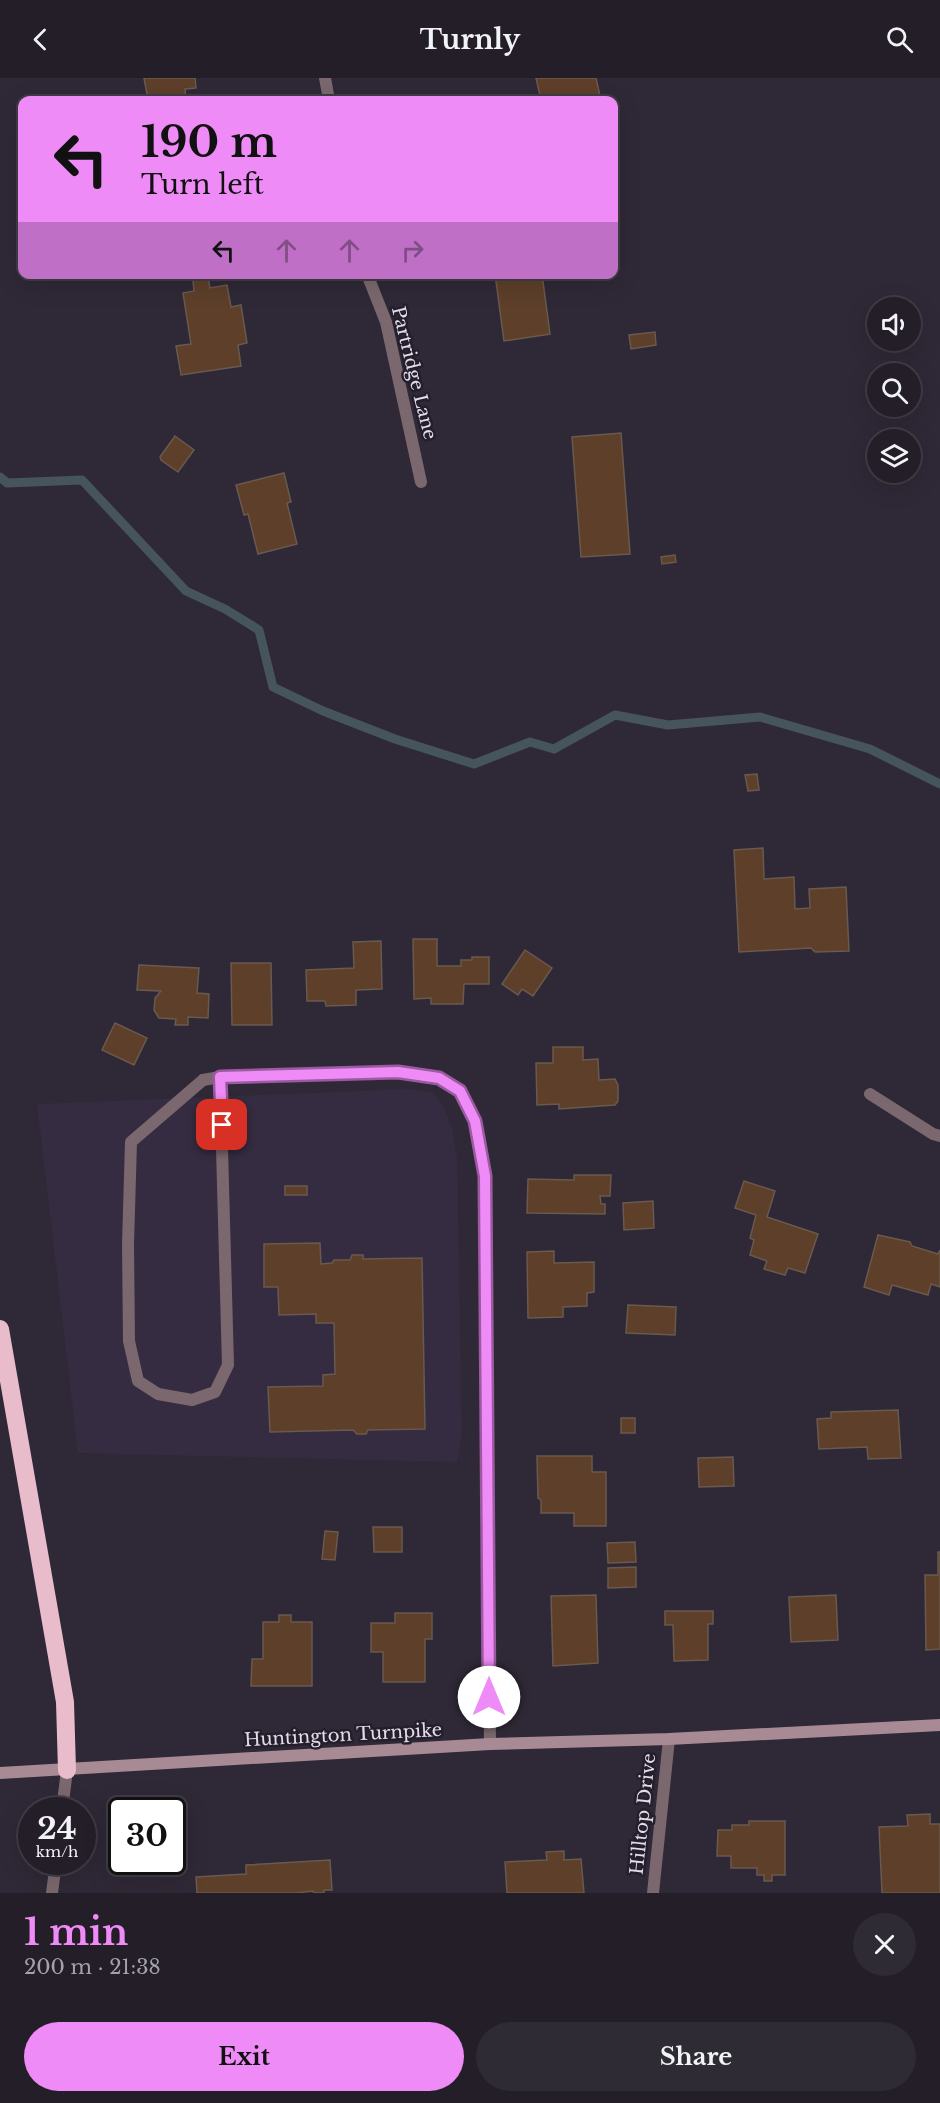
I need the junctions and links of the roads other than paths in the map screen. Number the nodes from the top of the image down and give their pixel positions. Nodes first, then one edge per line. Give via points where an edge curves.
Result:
1 (326, 78) edge
2 (328, 96) edge
3 (369, 279) edge
4 (421, 482) dead end
5 (220, 1077) junction
6 (870, 1094) dead end
7 (940, 1136) edge
8 (0, 1329) edge
9 (940, 1725) edge
10 (669, 1739) junction
11 (490, 1744) junction
12 (67, 1770) junction
13 (0, 1773) edge
14 (64, 1797) edge
15 (54, 1875) edge
16 (52, 1893) edge
17 (653, 1893) edge

1 - 2 street
3 - 4 street, Partridge Lane via 386,322
5 - 5 street via 203,1080 131,1142 129,1341 138,1381 158,1394 192,1400 215,1392 228,1365
5 - 11 street via 398,1072 439,1078 460,1091 475,1121 485,1176
6 - 7 street
8 - 12 highway via 65,1702
9 - 10 main road, Huntington Turnpike
10 - 11 main road, Huntington Turnpike
10 - 17 street, Hilltop Drive
11 - 12 main road, Huntington Turnpike
12 - 13 main road, Huntington Turnpike
12 - 14 street
15 - 16 street

